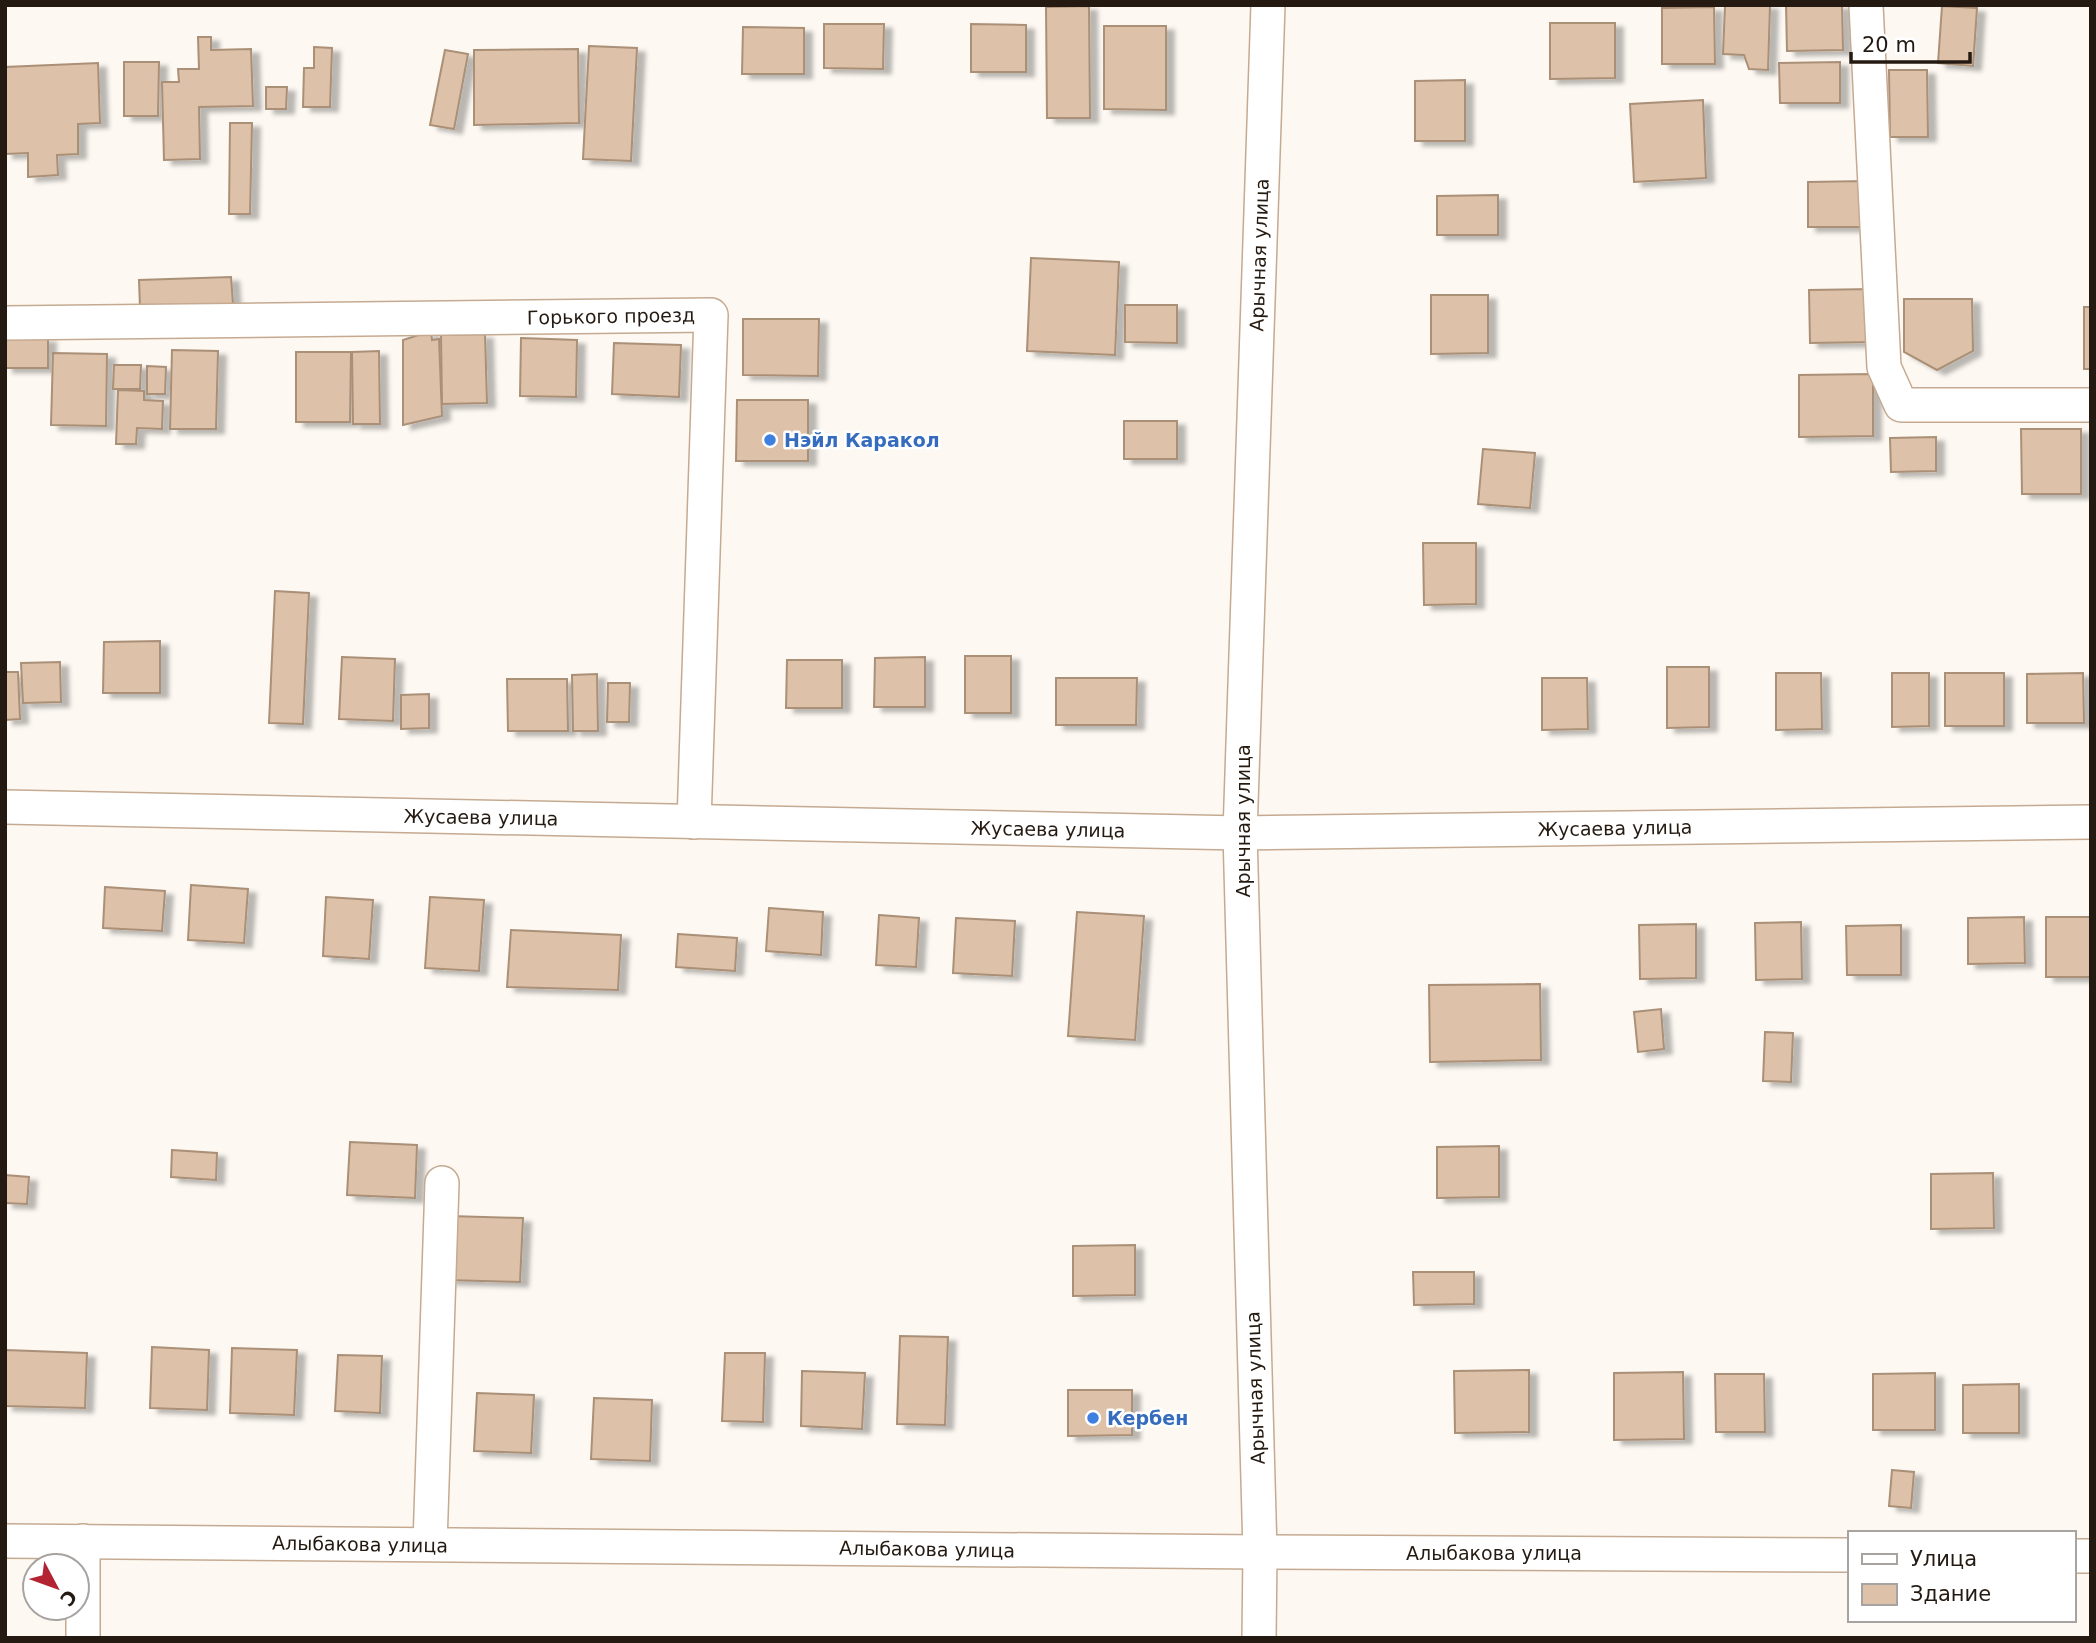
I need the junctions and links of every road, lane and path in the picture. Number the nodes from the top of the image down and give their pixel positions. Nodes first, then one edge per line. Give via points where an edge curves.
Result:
1 (1268, 5) edge
2 (1866, 5) edge
3 (5, 323) edge
4 (2091, 405) edge
5 (5, 807) edge
6 (2091, 821) edge
7 (694, 822) junction
8 (1240, 833) junction
9 (442, 1183) dead end
10 (5, 1541) edge
11 (83, 1541) junction
12 (430, 1544) junction
13 (1260, 1552) junction
14 (1848, 1555) edge
15 (83, 1638) edge
16 (1259, 1638) edge

1 - 8 street, Арычная улица
2 - 4 street via 1884,366 1901,405
3 - 7 street, Горького проезд via 711,315
5 - 7 street, Жусаева улица
6 - 8 street, Жусаева улица
7 - 8 street, Жусаева улица
8 - 13 street, Арычная улица
9 - 12 street
10 - 11 street, Алыбакова улица
11 - 12 street, Алыбакова улица
11 - 15 street
12 - 13 street, Алыбакова улица
13 - 14 street, Алыбакова улица
13 - 16 street, Арычная улица

